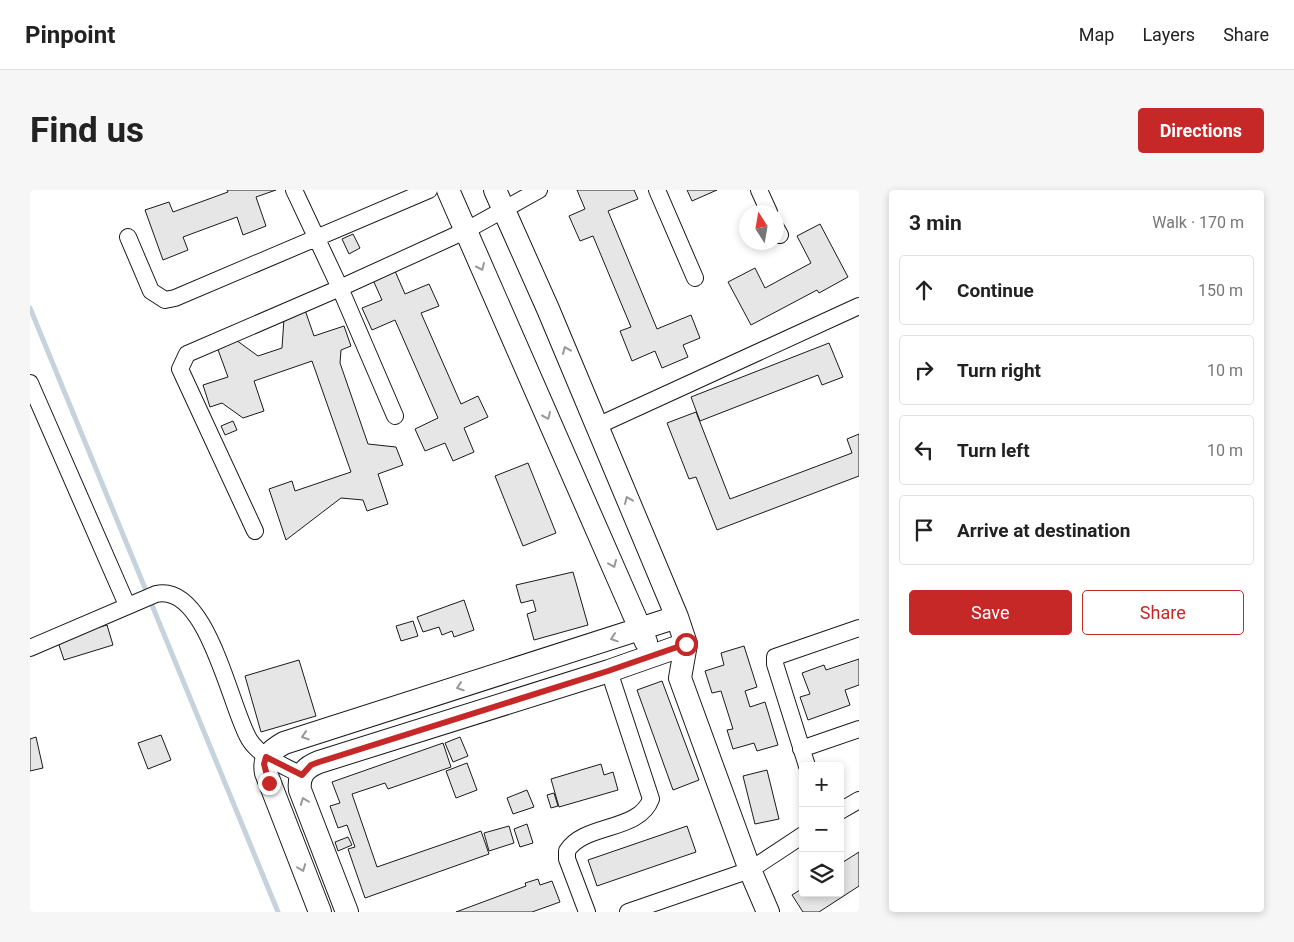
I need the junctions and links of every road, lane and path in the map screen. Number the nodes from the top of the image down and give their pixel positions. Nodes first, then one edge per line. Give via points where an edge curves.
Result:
1 (294, 190) edge
2 (429, 190) edge
3 (448, 190) edge
4 (539, 190) edge
5 (658, 190) edge
6 (760, 190) edge
7 (499, 200) edge
8 (767, 205) edge
9 (465, 231) junction
10 (128, 237) dead end
11 (316, 238) junction
12 (695, 278) dead end
13 (340, 288) junction
14 (859, 306) edge
15 (30, 383) edge
16 (37, 416) edge
17 (396, 416) dead end
18 (597, 426) junction
19 (256, 531) dead end
20 (141, 600) junction
21 (677, 617) junction
22 (859, 628) edge
23 (640, 630) junction
24 (686, 644) junction
25 (30, 648) edge
26 (652, 656) junction
27 (608, 671) junction
28 (680, 678) junction
29 (859, 729) edge
30 (801, 750) junction
31 (266, 757) junction
32 (806, 762) edge
33 (302, 775) junction
34 (859, 800) edge
35 (844, 809) edge
36 (799, 838) edge
37 (750, 870) junction
38 (320, 912) edge
39 (346, 912) edge
40 (587, 912) edge
41 (628, 912) edge
42 (768, 912) edge

1 - 11 street
2 - 11 street
3 - 9 street
4 - 7 street
5 - 12 street
6 - 8 street
7 - 9 street
18 -> 7 street
9 - 13 street
9 -> 23 street
10 - 11 street via 151,291 165,300
11 - 13 street
13 - 17 street
13 - 19 street via 187,354 180,370
14 - 18 street
15 - 16 street
16 - 20 street
21 -> 18 street
20 - 25 street
20 - 31 street via 163,592 177,596 203,626 248,738
21 - 23 street
21 - 24 street
22 - 30 street via 775,657 774,664
23 - 26 street
23 -> 31 street via 284,743
24 - 26 street
24 - 28 street
26 - 27 street
26 - 28 street
27 - 33 street via 319,762
27 - 40 street via 652,799 644,811 576,842 567,851
28 - 37 street
29 - 30 street
30 - 32 street
31 - 33 street
31 -> 38 street via 264,764 269,783
39 -> 33 street via 300,790
34 - 35 street
36 - 37 street
37 - 41 street
37 - 42 street

